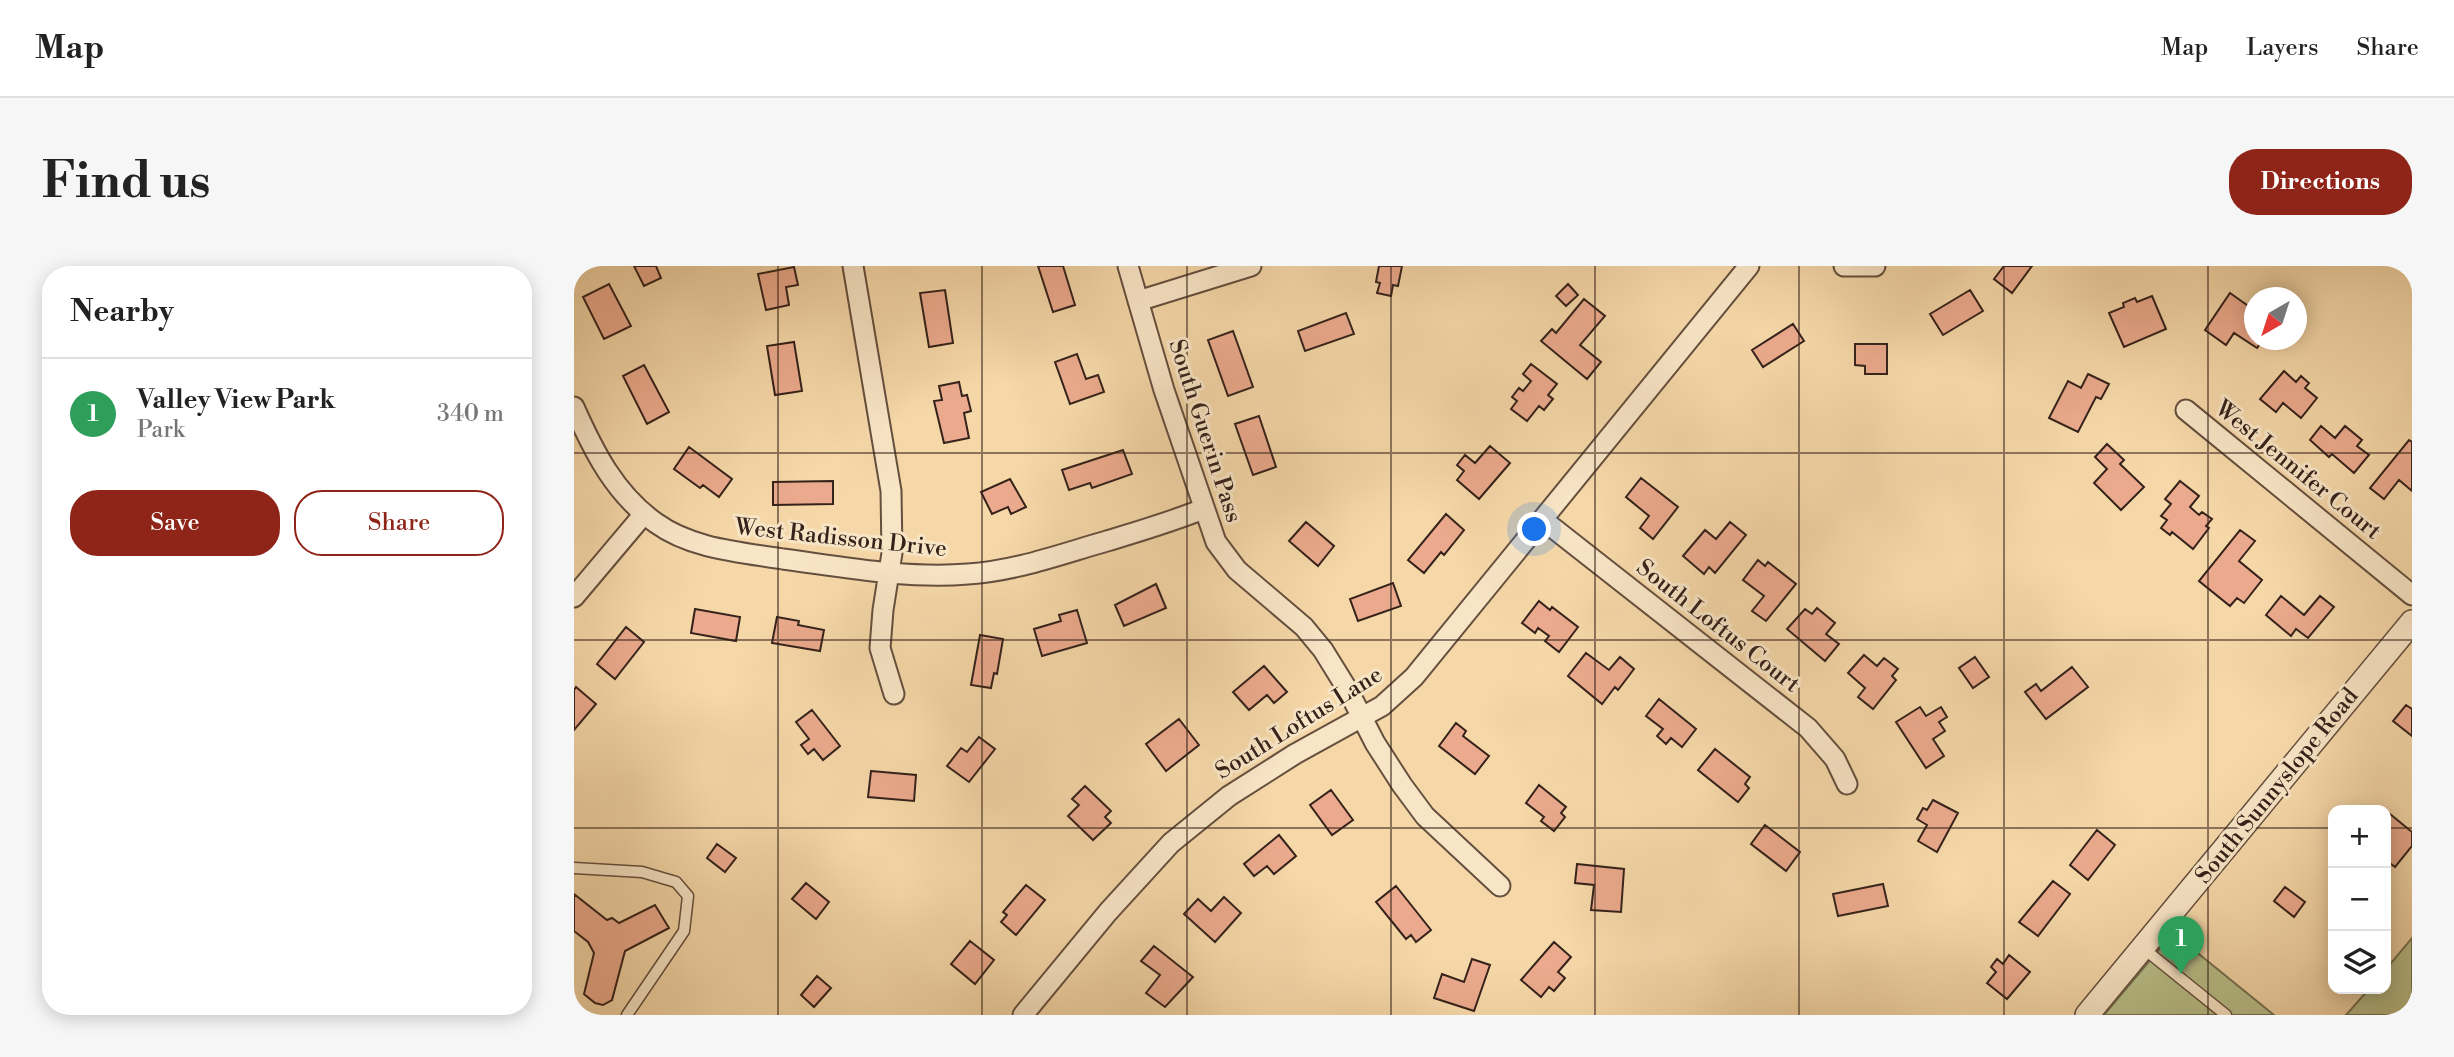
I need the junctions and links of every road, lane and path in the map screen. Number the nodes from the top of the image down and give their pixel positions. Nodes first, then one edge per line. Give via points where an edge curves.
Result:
1 (853, 266) edge
2 (1128, 266) edge
3 (1251, 266) edge
4 (1749, 266) edge
5 (1844, 266) edge
6 (1875, 266) edge
7 (1138, 301) junction
8 (574, 407) edge
9 (2186, 410) dead end
10 (1203, 509) junction
11 (644, 514) junction
12 (1543, 520) junction
13 (890, 572) junction
14 (2412, 595) edge
15 (574, 597) edge
16 (2412, 622) edge
17 (894, 694) dead end
18 (1361, 718) junction
19 (1847, 784) dead end
20 (574, 868) edge
21 (1500, 886) dead end
22 (2143, 948) junction
23 (627, 1015) edge
24 (1023, 1015) edge
25 (2087, 1015) edge
26 (2226, 1015) edge

1 - 13 street via 891,491
2 - 7 street, South Guerin Pass
3 - 7 street
4 - 12 street, South Loftus Lane
5 - 6 street
7 - 10 street, South Guerin Pass
8 - 11 street, West Radisson Drive via 612,481
9 - 14 street, West Jennifer Court
10 - 13 street, West Radisson Drive via 1004,570 936,575
10 - 18 street, South Guerin Pass via 1224,556 1304,627 1323,650
11 - 13 street, West Radisson Drive via 675,534 722,550
11 - 15 street
12 - 18 street, South Loftus Lane via 1414,677
12 - 19 street, South Loftus Court via 1808,728 1835,759
13 - 17 street via 880,648
16 - 22 street, South Sunnyslope Road
18 - 21 street, South Guerin Pass via 1424,816
18 - 24 street, South Loftus Lane via 1230,796 1171,843
20 - 23 lane via 642,873 677,882 688,896 684,931
22 - 25 street, South Sunnyslope Road
22 - 26 lane

